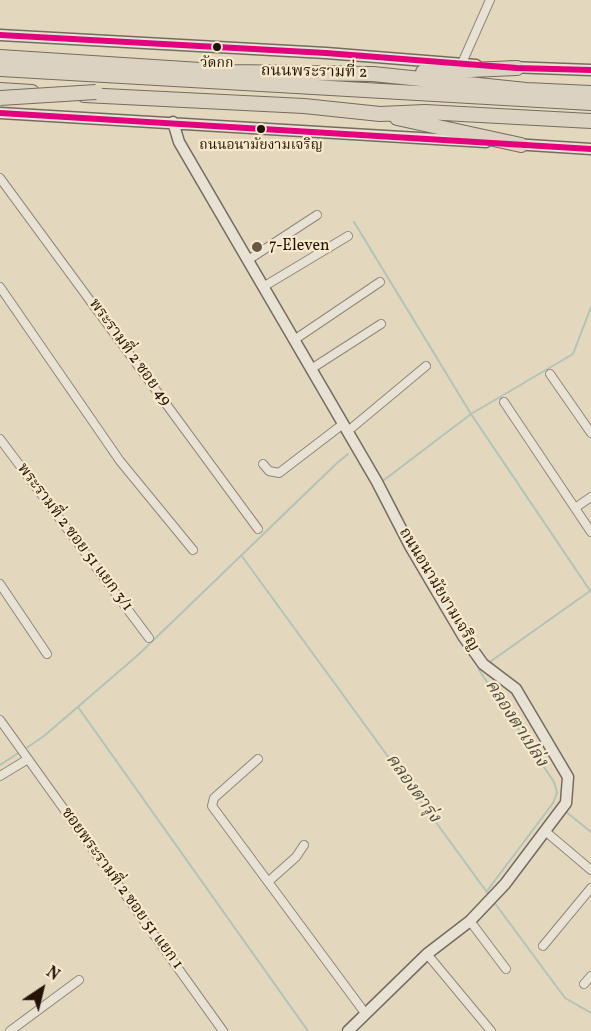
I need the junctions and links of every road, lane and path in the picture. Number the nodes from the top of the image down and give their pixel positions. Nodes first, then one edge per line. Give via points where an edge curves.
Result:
1 (490, 0) edge
2 (0, 35) edge
3 (0, 58) edge
4 (462, 63) junction
5 (517, 68) junction
6 (0, 69) edge
7 (591, 70) edge
8 (373, 74) junction
9 (96, 75) junction
10 (0, 88) edge
11 (96, 92) junction
12 (591, 93) edge
13 (0, 98) edge
14 (591, 103) edge
15 (0, 113) edge
16 (380, 114) junction
17 (591, 121) edge
18 (173, 123) junction
19 (521, 145) junction
20 (591, 149) edge
21 (0, 178) edge
22 (317, 215) dead end
23 (348, 236) dead end
24 (248, 260) junction
25 (380, 282) dead end
26 (0, 287) edge
27 (263, 287) junction
28 (381, 324) dead end
29 (294, 340) junction
30 (426, 366) dead end
31 (311, 369) junction
32 (550, 374) dead end
33 (504, 402) dead end
34 (345, 428) junction
35 (591, 433) edge
36 (0, 439) edge
37 (263, 464) dead end
38 (591, 497) edge
39 (575, 508) junction
40 (258, 529) dead end
41 (591, 532) edge
42 (193, 550) dead end
43 (0, 584) edge
44 (149, 638) dead end
45 (47, 654) dead end
46 (0, 720) edge
47 (27, 758) junction
48 (258, 759) dead end
49 (0, 776) edge
50 (545, 831) junction
51 (304, 845) dead end
52 (591, 870) edge
53 (269, 881) junction
54 (591, 888) edge
55 (470, 921) junction
56 (543, 946) dead end
57 (427, 954) junction
58 (506, 969) dead end
59 (591, 976) edge
60 (79, 980) dead end
61 (584, 984) dead end
62 (365, 1013) junction
63 (10, 1031) edge
64 (223, 1031) edge
65 (348, 1031) edge
66 (491, 1031) edge

1 - 4 street
2 - 4 main road, ถนนพระรามที่ 2
3 - 8 highway, ถนนพระรามที่ 2 via 231,72
3 - 9 highway
4 - 5 main road, ถนนพระรามที่ 2
5 - 7 main road, ถนนพระรามที่ 2
5 - 8 highway
6 - 9 highway
8 - 12 highway, ถนนพระรามที่ 2
9 - 14 highway
10 - 11 highway, bridge
10 - 16 highway, ถนนพระรามที่ 2
11 - 13 highway, bridge
11 - 17 highway
15 - 18 main road
16 - 17 highway, ถนนพระรามที่ 2 via 425,112
16 - 19 highway
18 - 19 main road
18 - 24 main road, ถนนอนามัยงามเจริญ via 179,142
19 - 20 main road
21 - 40 street, พระรามที่ 2 ซอย 49
22 - 24 street
23 - 27 street
24 - 27 main road, ถนนอนามัยงามเจริญ
25 - 29 street
26 - 42 street via 120,461
27 - 29 main road, ถนนอนามัยงามเจริญ
28 - 31 street
29 - 31 main road, ถนนอนามัยงามเจริญ
30 - 34 street
31 - 34 main road, ถนนอนามัยงามเจริญ
32 - 35 street
33 - 39 street
34 - 37 street via 279,473 273,474
34 - 50 main road, ถนนอนามัยงามเจริญ via 463,636 483,664 516,689 565,769 566,803
36 - 44 street, พระรามที่ 2 ซอย 51 แยก 3/1
38 - 39 street
39 - 41 street
43 - 45 street
46 - 47 street, ซอยพระรามที่ 2 ซอย 51 แยก 1
47 - 49 street
47 - 64 street, ซอยพระรามที่ 2 ซอย 51 แยก 1
48 - 53 street via 212,806
50 - 52 street
50 - 55 main road, ถนนอนามัยงามเจริญ
51 - 53 street
53 - 62 street
54 - 56 street
55 - 57 main road, ถนนอนามัยงามเจริญ
55 - 58 street
57 - 62 main road, ถนนอนามัยงามเจริญ
57 - 66 street
59 - 61 street
60 - 63 street
62 - 65 main road, ถนนอนามัยงามเจริญ

